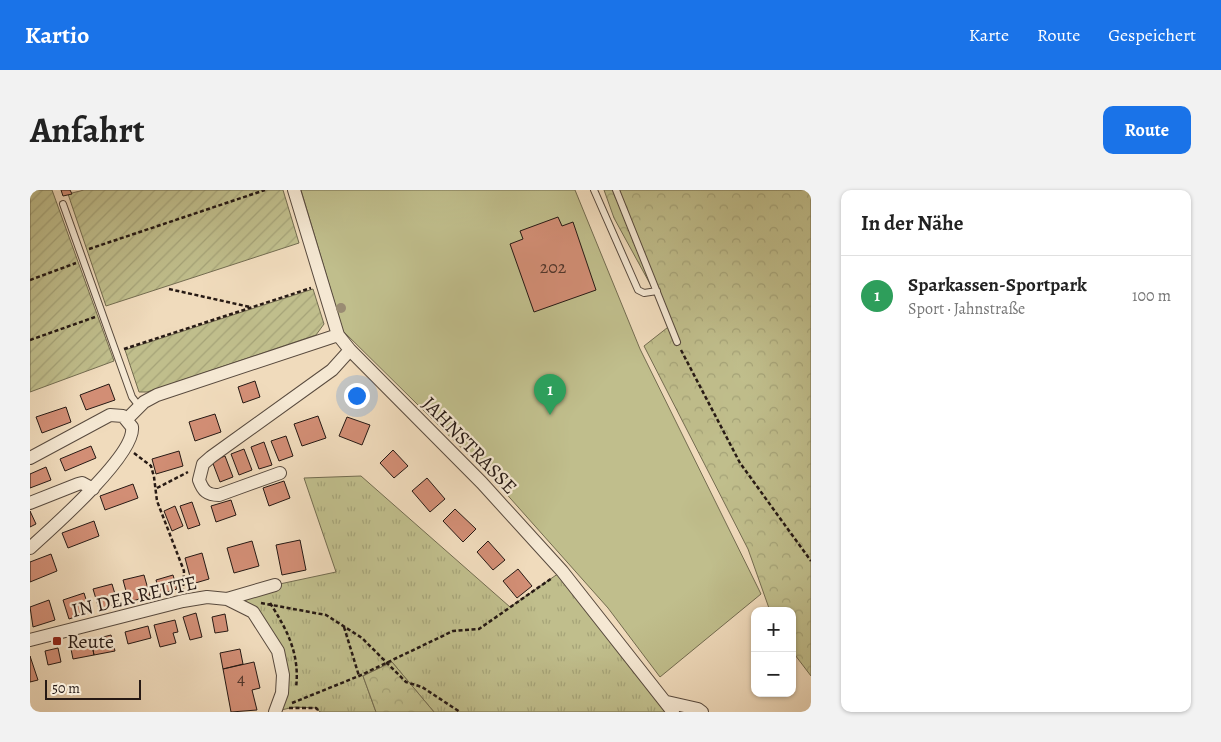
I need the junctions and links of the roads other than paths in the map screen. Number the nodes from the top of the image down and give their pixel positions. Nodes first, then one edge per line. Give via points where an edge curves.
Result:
1 (294, 190) edge
2 (594, 190) edge
3 (616, 190) edge
4 (63, 204) dead end
5 (657, 291) junction
6 (338, 335) junction
7 (677, 342) road end
8 (350, 350) junction
9 (139, 406) junction
10 (127, 419) junction
11 (30, 458) edge
12 (280, 473) dead end
13 (92, 489) junction
14 (30, 503) edge
15 (30, 548) edge
16 (275, 585) dead end
17 (227, 599) junction
18 (30, 640) edge
19 (670, 707) edge
20 (276, 712) edge
21 (702, 712) edge

1 - 6 street, JAHNSTRASSE
2 - 5 lane via 638,290 644,293
3 - 5 lane
4 - 9 lane via 132,397
5 - 7 lane
6 - 8 street, JAHNSTRASSE
6 - 9 street via 165,392
8 - 12 street via 332,370 203,464 199,480 204,492 210,495 231,492
8 - 19 street, JAHNSTRASSE via 482,483 562,571
9 - 10 street
10 - 11 street via 119,415 105,417
10 - 13 street via 132,430 125,446
13 - 14 street via 82,483
13 - 15 street
16 - 17 street, IN DER REUTE
17 - 18 street, IN DER REUTE via 207,597 182,601
17 - 20 street via 252,612 278,650 283,675
19 - 21 street, JAHNSTRASSE

